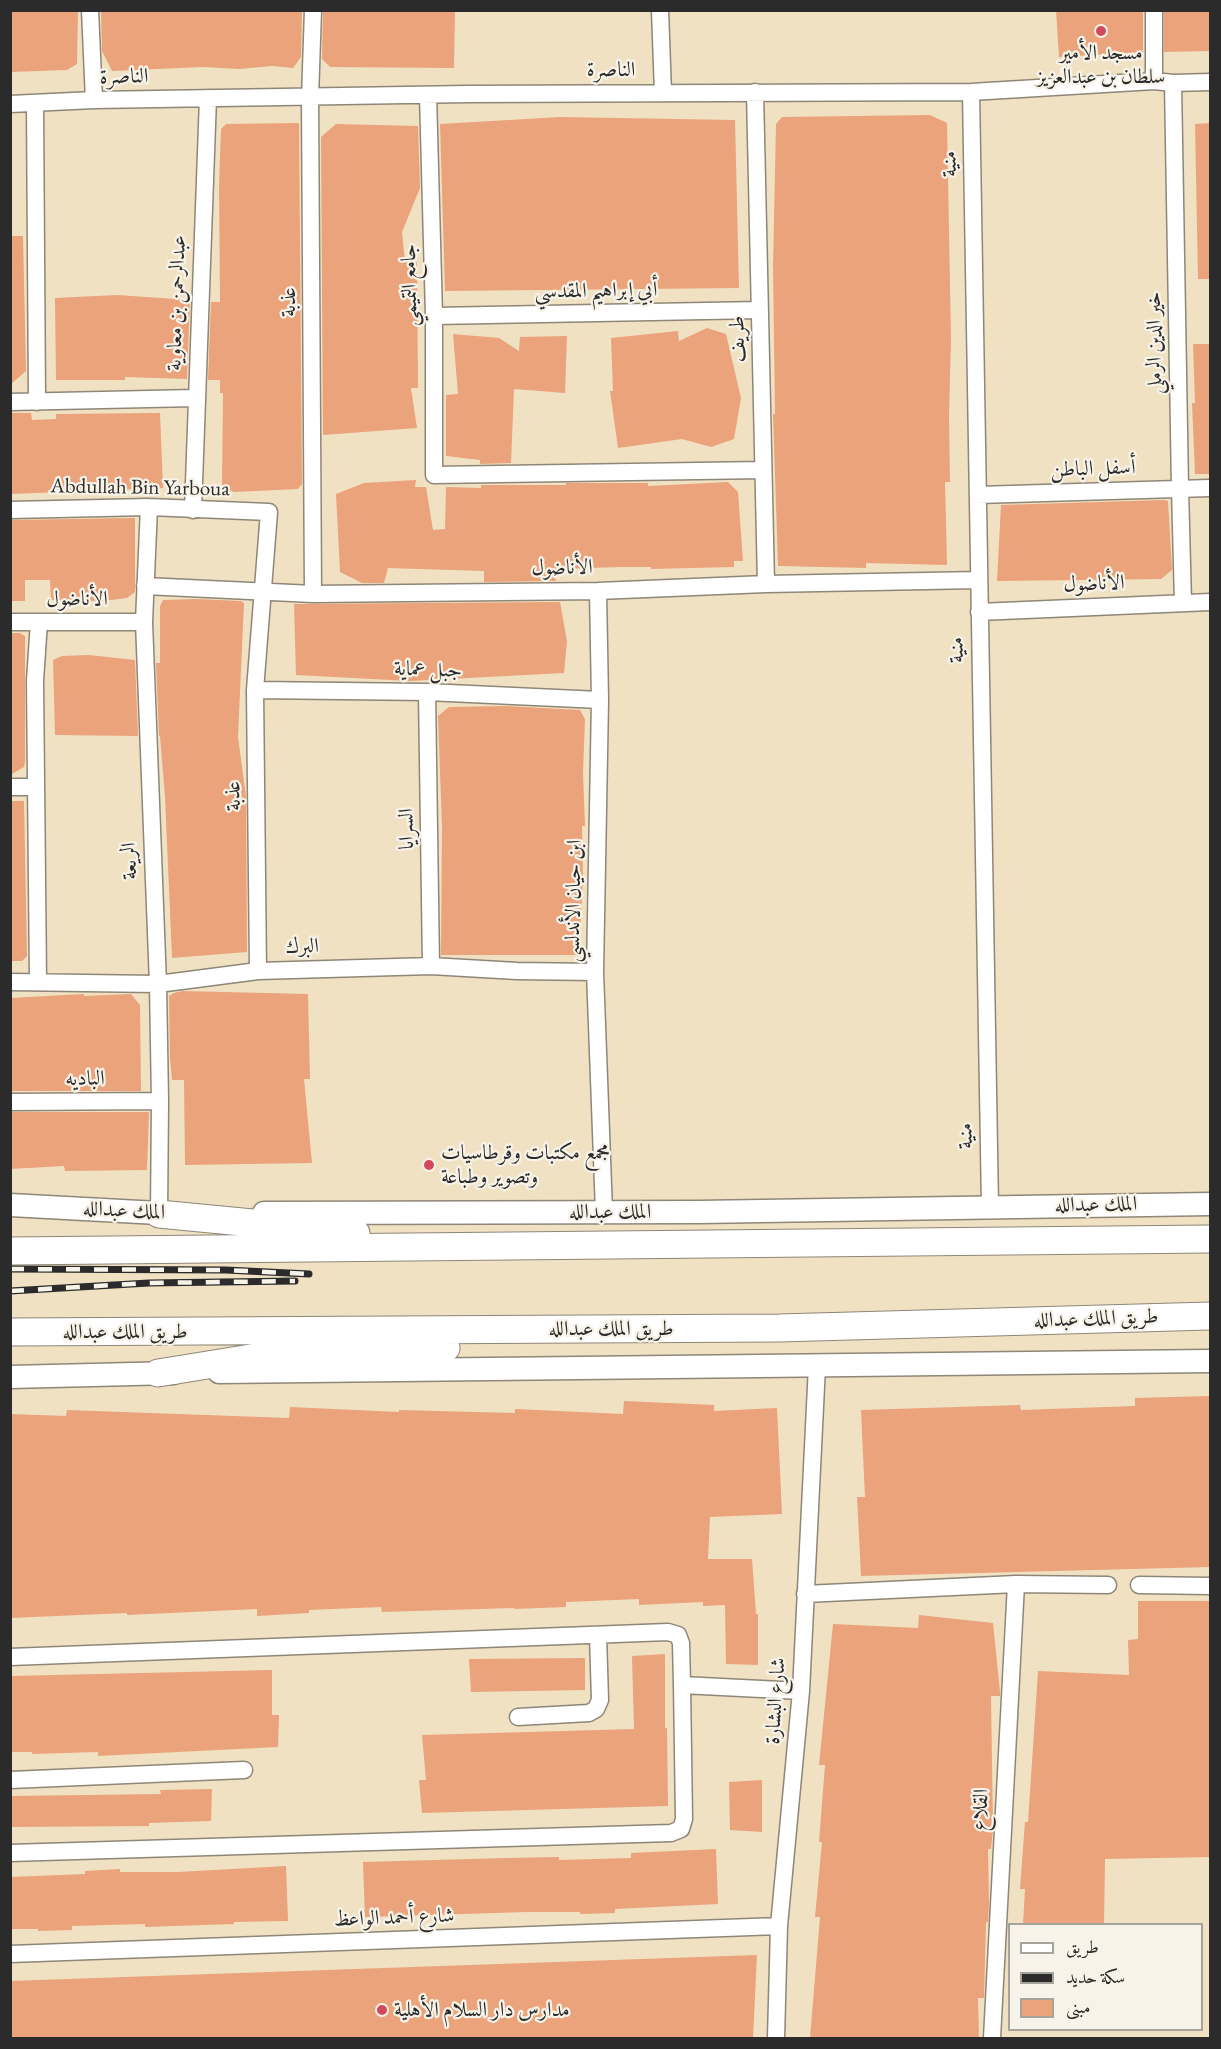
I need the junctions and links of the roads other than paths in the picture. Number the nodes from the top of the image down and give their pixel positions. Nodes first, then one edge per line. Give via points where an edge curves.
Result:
1 (90, 10) edge
2 (313, 10) edge
3 (660, 10) edge
4 (1154, 10) edge
5 (1155, 81) junction
6 (1210, 82) edge
7 (1173, 83) junction
8 (755, 92) junction
9 (971, 92) junction
10 (663, 93) junction
11 (428, 95) junction
12 (208, 98) junction
13 (310, 98) junction
14 (94, 100) junction
15 (10, 104) edge
16 (35, 104) junction
17 (760, 310) junction
18 (434, 316) junction
19 (195, 398) junction
20 (10, 402) edge
21 (37, 402) junction
22 (763, 470) junction
23 (1180, 488) junction
24 (1210, 488) edge
25 (978, 495) junction
26 (149, 507) junction
27 (10, 510) edge
28 (192, 510) junction
29 (269, 513) joint
30 (978, 580) junction
31 (766, 584) junction
32 (145, 586) junction
33 (263, 590) junction
34 (598, 591) junction
35 (313, 594) junction
36 (1184, 603) junction
37 (1210, 603) edge
38 (979, 612) junction
39 (10, 622) edge
40 (39, 622) junction
41 (144, 622) junction
42 (255, 690) junction
43 (427, 692) junction
44 (600, 700) junction
45 (10, 787) edge
46 (35, 787) junction
47 (431, 966) junction
48 (258, 971) junction
49 (595, 972) junction
50 (38, 981) junction
51 (10, 982) edge
52 (158, 984) junction
53 (160, 1101) junction
54 (10, 1102) edge
55 (10, 1204) edge
56 (1210, 1204) edge
57 (990, 1207) junction
58 (604, 1212) junction
59 (159, 1214) junction
60 (1210, 1239) edge
61 (786, 1245) junction
62 (10, 1251) edge
63 (1210, 1316) edge
64 (779, 1328) junction
65 (10, 1332) edge
66 (1210, 1361) edge
67 (816, 1366) junction
68 (158, 1373) junction
69 (10, 1377) edge
70 (1016, 1584) junction
71 (1107, 1585) dead end
72 (1139, 1585) dead end
73 (1210, 1586) edge
74 (805, 1594) junction
75 (598, 1635) junction
76 (10, 1657) edge
77 (682, 1685) junction
78 (801, 1691) junction
79 (518, 1717) dead end
80 (244, 1770) dead end
81 (10, 1780) edge
82 (10, 1853) edge
83 (779, 1926) junction
84 (10, 1954) edge
85 (776, 2038) edge
86 (992, 2038) edge

1 - 14 street
2 - 13 street, عذبة
3 - 10 street
4 - 5 street
5 - 7 street, الناصرة
5 - 9 street, الناصرة
6 - 7 street, الناصرة
7 - 23 street, خير الدين الرملي
8 - 9 street, الناصرة
8 - 10 street, الناصرة
8 - 17 street, طريف
9 - 25 street, منية
10 - 11 street, الناصرة
11 - 13 street, الناصرة
11 - 18 street, جامع التميمي
12 - 13 street, الناصرة
12 - 14 street, الناصرة
12 - 19 street, عبدالرحمن بن معاوية
13 - 35 street, عذبة
14 - 16 street, الناصرة
15 - 16 street, الناصرة
16 - 21 street
17 - 18 street, أبي إبراهيم المقدسي
17 - 22 street, طريف
18 - 22 street, جامع التميمي via 434,475
19 - 21 street
19 - 28 street, عبدالرحمن بن معاوية
20 - 21 street
22 - 31 street, طريف
23 - 24 street, أسفل الباطن
23 - 25 street, أسفل الباطن
23 - 36 street, خير الدين الرملي
25 - 30 street, منية
26 - 27 street, Abdullah Bin Yarboua
26 - 28 street, Abdullah Bin Yarboua
26 - 32 street, الريعة
28 - 29 street, Abdullah Bin Yarboua
29 - 33 street, عذبة
30 - 31 street, الأناضول
30 - 38 street, منية
31 - 34 street, الأناضول
32 - 33 street, الأناضول
32 - 41 street, الريعة
33 - 35 street, الأناضول
33 - 42 street, عذبة
34 - 35 street, الأناضول
34 - 44 street, ابن حيان الأندلسي
36 - 37 street, الأناضول
36 - 38 street, الأناضول
38 - 57 street, منية
39 - 40 street, الأناضول
40 - 41 street, الأناضول
40 - 46 street
41 - 52 street, الريعة
42 - 43 street, جبل عماية
42 - 48 street, عذبة
43 - 44 street, جبل عماية
43 - 47 street, السرايا
44 - 49 street, ابن حيان الأندلسي
45 - 46 street
46 - 50 street
47 - 48 street, البرك
47 - 49 street, البرك
48 - 52 street, البرك
49 - 58 street, ابن حيان الأندلسي
50 - 51 street, البرك
50 - 52 street, البرك
52 - 53 street, الريعة
53 - 54 street, الباديه
53 - 59 street, الريعة
55 - 59 main road, الملك عبدالله
56 - 57 main road, الملك عبدالله
57 - 58 main road, الملك عبدالله
58 - 59 main road, الملك عبدالله
59 - 61 highway via 363,1233 681,1233
60 - 61 highway
61 - 62 highway
63 - 64 highway, طريق الملك عبدالله
64 - 65 highway, طريق الملك عبدالله
64 - 68 highway via 696,1344 294,1351
66 - 67 main road
67 - 68 main road
67 - 74 street, شارع البشارة
68 - 69 main road
70 - 71 street
70 - 74 street
70 - 86 street, القلاع
72 - 73 street
74 - 78 street, شارع البشارة
75 - 76 street
75 - 77 street via 678,1635
75 - 79 street via 600,1700 596,1709 589,1713
77 - 78 street
77 - 82 street via 684,1819 681,1829 671,1833
78 - 83 street, شارع البشارة
80 - 81 street
83 - 84 street, شارع أحمد الواعظ
83 - 85 street, شارع البشارة

